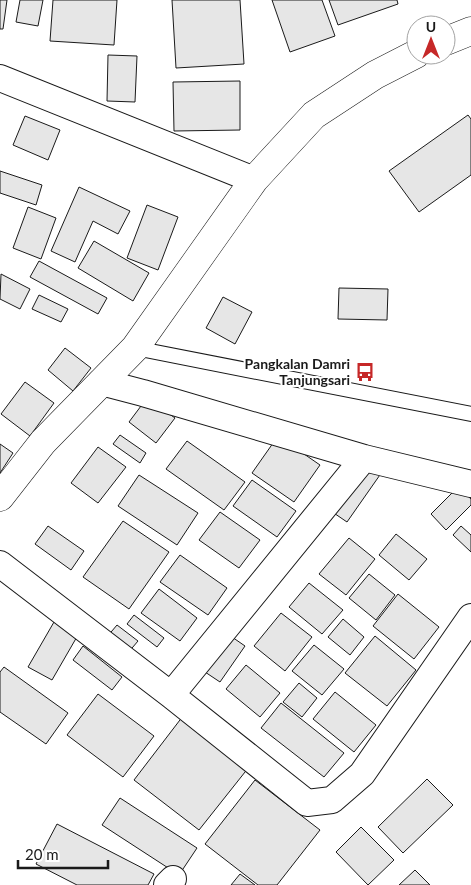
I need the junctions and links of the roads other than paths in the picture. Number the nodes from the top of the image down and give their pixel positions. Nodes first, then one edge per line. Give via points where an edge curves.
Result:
1 (471, 31) edge
2 (456, 37) edge
3 (406, 59) edge
4 (0, 78) edge
5 (254, 180) junction
6 (135, 348) junction
7 (101, 382) junction
8 (471, 414) edge
9 (364, 458) junction
10 (471, 484) edge
11 (0, 497) edge
12 (0, 564) edge
13 (471, 617) edge
14 (171, 695) junction

1 - 2 highway
3 - 5 highway via 375,75 314,115
4 - 5 street
5 - 6 highway
6 - 7 highway
6 - 8 lane
7 - 9 street
7 - 11 highway via 43,442
9 - 10 street
9 - 14 street
12 - 14 street
13 - 14 street via 362,774 332,800 306,803

